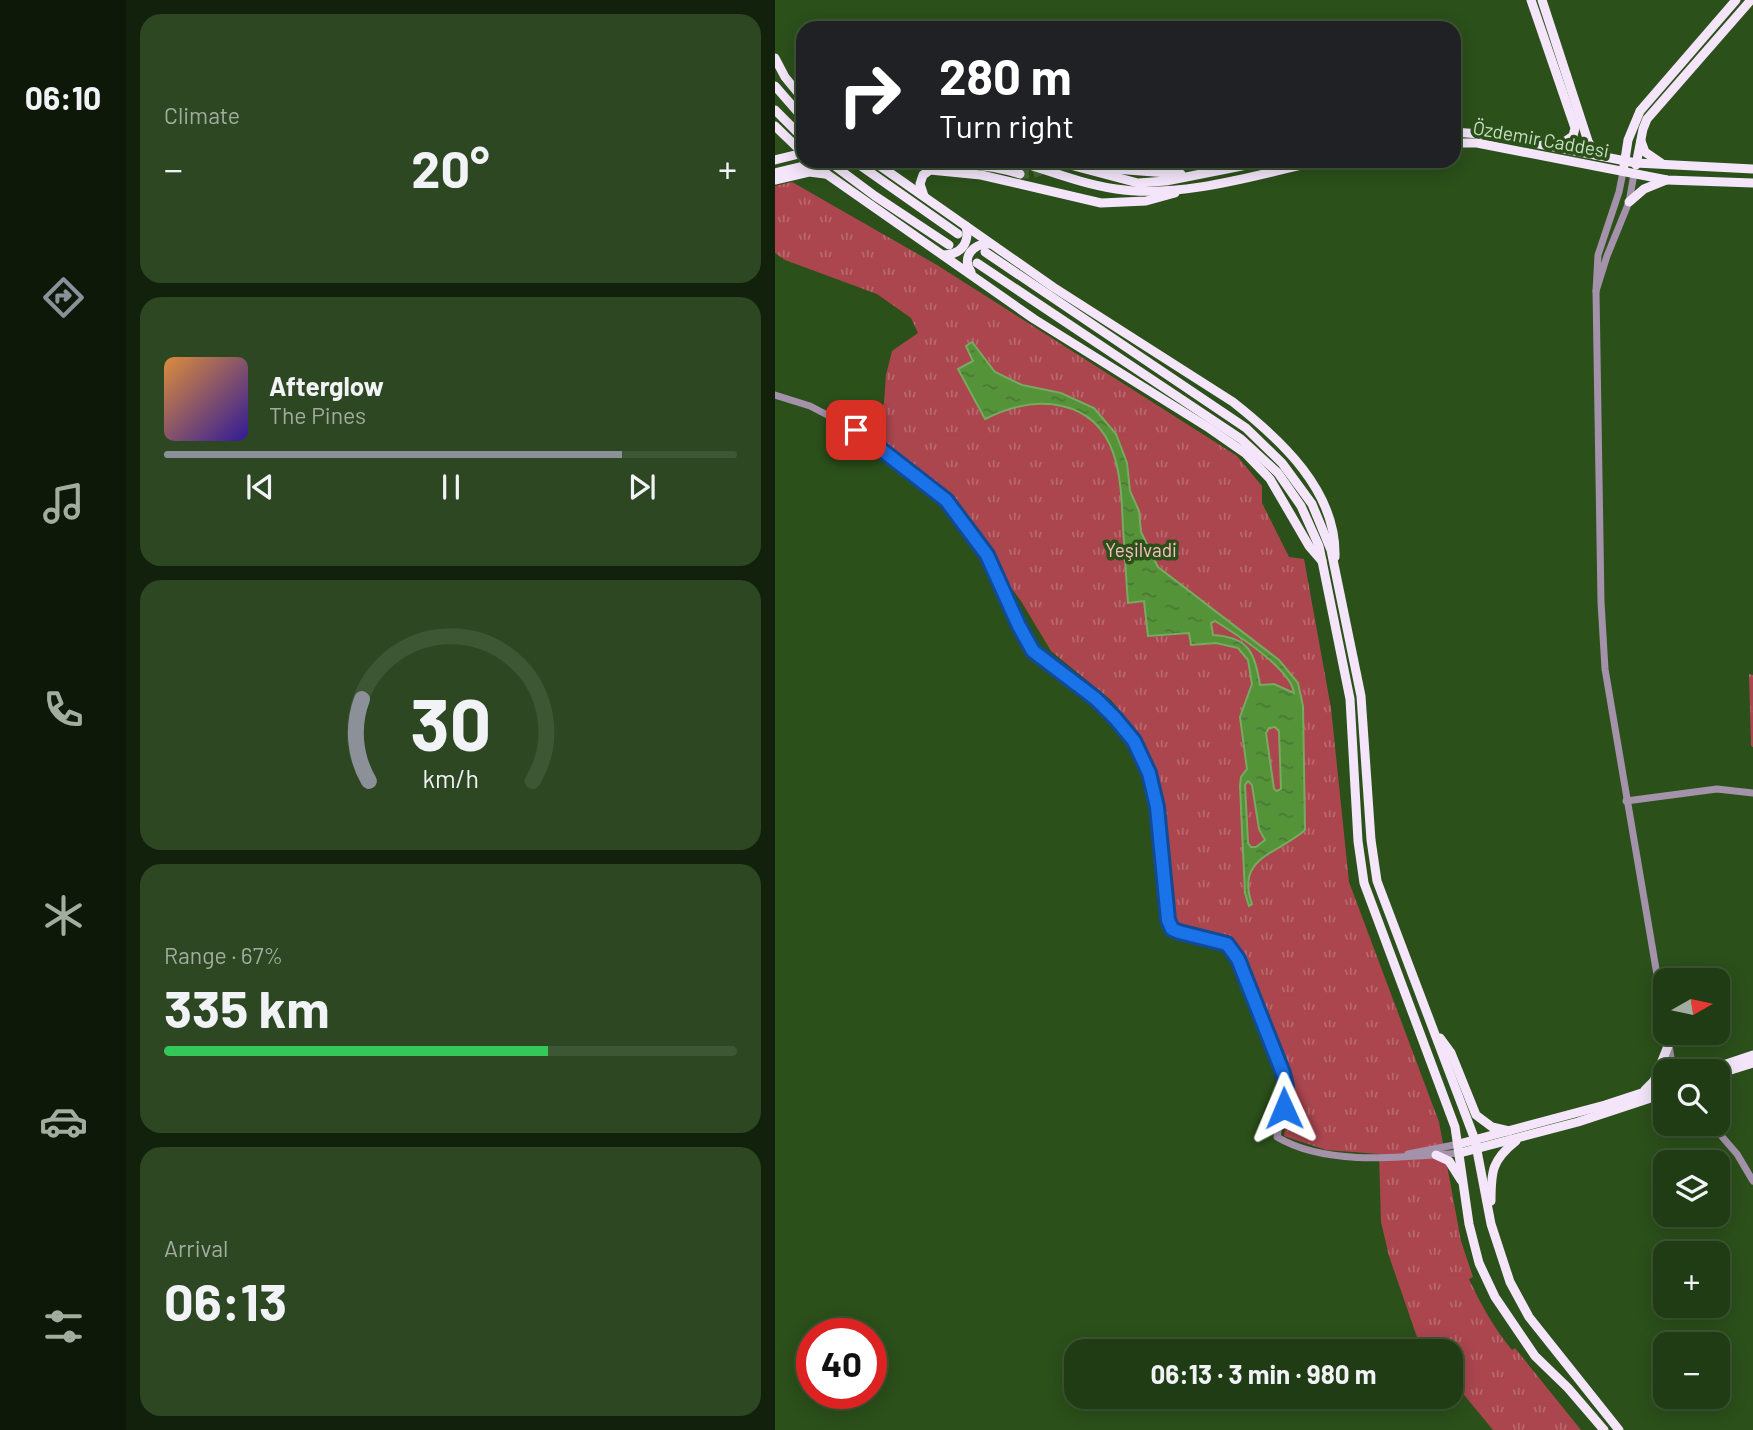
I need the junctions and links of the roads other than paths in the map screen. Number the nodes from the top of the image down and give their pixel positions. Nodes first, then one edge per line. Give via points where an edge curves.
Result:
1 (1531, 0) edge
2 (1542, 0) edge
3 (1736, 0) edge
4 (1751, 0) edge
5 (775, 58) edge
6 (775, 86) edge
7 (796, 90) edge
8 (775, 110) edge
9 (796, 110) edge
10 (775, 126) edge
11 (796, 131) edge
12 (1461, 133) edge
13 (1640, 139) junction
14 (1461, 143) edge
15 (796, 146) edge
16 (1557, 147) junction
17 (796, 154) edge
18 (1595, 155) junction
19 (775, 159) edge
20 (1625, 161) junction
21 (1636, 163) junction
22 (1666, 166) junction
23 (797, 168) edge
24 (820, 168) edge
25 (837, 168) edge
26 (864, 168) edge
27 (884, 168) edge
28 (992, 168) edge
29 (1040, 168) edge
30 (1081, 168) edge
31 (1110, 168) edge
32 (1232, 168) edge
33 (1291, 168) edge
34 (1753, 169) edge
35 (1623, 172) junction
36 (775, 173) edge
37 (1207, 173) junction
38 (1020, 174) tunnel mouth
39 (1634, 174) junction
40 (828, 175) junction
41 (775, 180) edge
42 (1667, 180) junction
43 (1753, 183) edge
44 (1199, 186) junction
45 (924, 196) junction
46 (1629, 202) junction
47 (966, 226) junction
48 (958, 234) dead end
49 (991, 244) junction
50 (949, 245) dead end
51 (984, 252) dead end
52 (943, 255) junction
53 (977, 263) dead end
54 (973, 276) junction
55 (1596, 291) junction
56 (775, 395) edge
57 (1323, 563) junction
58 (1335, 565) junction
59 (1753, 793) edge
60 (1626, 801) junction
61 (1434, 1030) junction
62 (1668, 1046) junction
63 (1753, 1055) edge
64 (1671, 1059) edge
65 (1730, 1063) edge
66 (1753, 1063) edge
67 (1730, 1070) edge
68 (1653, 1088) edge
69 (1639, 1093) junction
70 (1653, 1098) edge
71 (1511, 1132) junction
72 (1721, 1136) edge
73 (1522, 1137) junction
74 (1476, 1144) junction
75 (1460, 1149) junction
76 (1436, 1155) junction
77 (1397, 1157) junction
78 (1753, 1181) edge
79 (1464, 1185) junction
80 (1491, 1224) junction
81 (1604, 1430) edge
82 (1619, 1430) edge

1 - 16 main road via 1575,128 1573,136
2 - 18 main road
3 - 20 main road via 1640,111
4 - 13 main road via 1647,119
5 - 7 main road
6 - 9 main road
8 - 11 main road
10 - 15 main road
12 - 16 main road, Özdemir Caddesi
13 - 21 main road
13 - 22 main road via 1645,152
14 - 35 main road, Özdemir Caddesi
16 - 18 main road, Özdemir Caddesi
17 - 19 main road, bridge
18 - 20 main road, Özdemir Caddesi
20 - 21 main road, Özdemir Caddesi
20 - 35 main road
21 - 22 main road, Özdemir Caddesi
21 - 39 main road
22 - 34 main road, Özdemir Caddesi
23 - 36 main road, bridge
24 - 40 main road
25 - 50 main road
26 - 48 main road
27 - 45 main road
28 - 38 main road
29 - 44 main road via 1119,190
30 - 37 main road via 1138,183
31 - 37 main road
32 - 37 main road
33 - 44 main road
35 - 39 main road, Özdemir Caddesi
35 - 55 street via 1598,254
39 - 42 main road, Özdemir Caddesi
39 - 46 street
40 - 41 main road via 809,172
40 - 52 main road
42 - 43 main road, Özdemir Caddesi
42 - 46 main road via 1644,189
44 - 45 main road via 1146,201 1101,203 981,175 930,170 920,184
45 - 47 main road
46 - 55 street
47 - 49 main road
47 - 52 main road via 963,247 955,254
49 - 54 main road via 981,243 967,256
49 - 58 main road via 1260,423 1297,460 1317,491 1336,537
51 - 58 main road via 1246,428 1282,463 1312,504
52 - 54 main road
53 - 57 main road via 1242,439 1278,473 1301,506
54 - 57 main road via 1245,453 1270,479
55 - 60 street via 1603,638
56 - 77 street via 810,406 856,430 946,500 987,555 1033,651 1096,699 1134,741 1149,773 1157,807 1168,920 1179,932 1227,944 1238,959 1286,1086 1277,1137 1312,1152
57 - 75 main road via 1350,699 1364,883
58 - 61 main road via 1361,696 1377,881
59 - 60 street via 1717,789
60 - 62 street
61 - 71 main road via 1452,1053 1476,1115 1492,1127
61 - 74 main road
62 - 64 street
62 - 69 main road via 1653,1082
63 - 65 main road
66 - 67 main road
68 - 69 main road
69 - 71 main road
70 - 73 main road
71 - 74 main road
72 - 78 street
73 - 74 main road
73 - 80 main road via 1503,1151 1492,1167
74 - 75 main road
74 - 80 main road
75 - 76 street
75 - 77 street
75 - 79 main road
76 - 77 street
76 - 79 main road via 1449,1161
79 - 81 main road via 1479,1263 1495,1297 1535,1356
80 - 82 main road via 1529,1317

